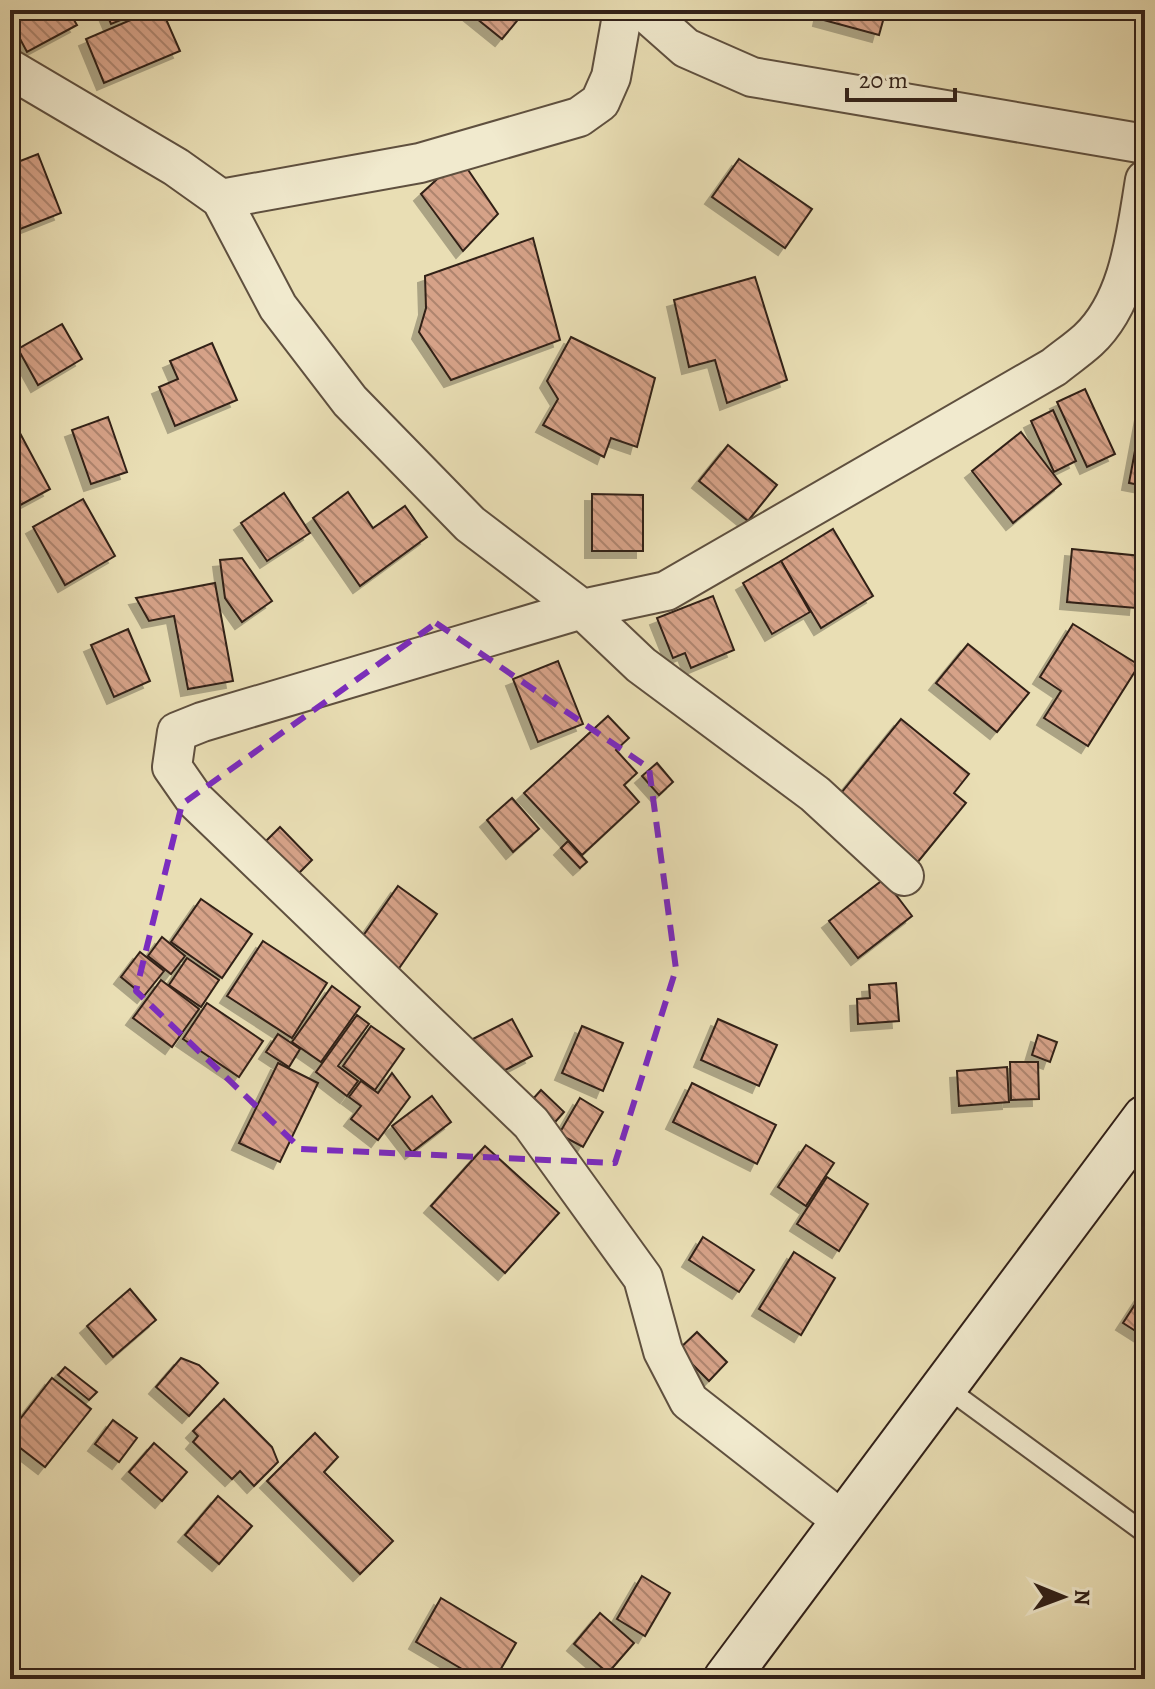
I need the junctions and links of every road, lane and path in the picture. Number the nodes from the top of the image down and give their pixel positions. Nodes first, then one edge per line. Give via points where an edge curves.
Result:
1 (623, 10) edge
2 (643, 10) edge
3 (10, 69) edge
4 (1145, 144) edge
5 (1145, 180) edge
6 (221, 199) junction
7 (582, 609) junction
8 (904, 876) dead end
9 (1145, 1118) edge
10 (944, 1386) junction
11 (845, 1523) junction
12 (1145, 1533) edge
13 (726, 1679) edge

1 - 6 street via 611,77 600,102 579,117 420,163
2 - 4 street via 686,48 752,77
3 - 6 street
5 - 7 street via 1133,253 1116,301 1090,338 1054,367 666,591
6 - 7 street via 278,307 350,401 470,524
7 - 8 street via 641,665 815,794
7 - 11 street via 202,722 177,732 172,767 195,800 531,1123 643,1278 663,1351 689,1401
9 - 10 main road
10 - 11 main road
10 - 12 lane
11 - 13 main road

